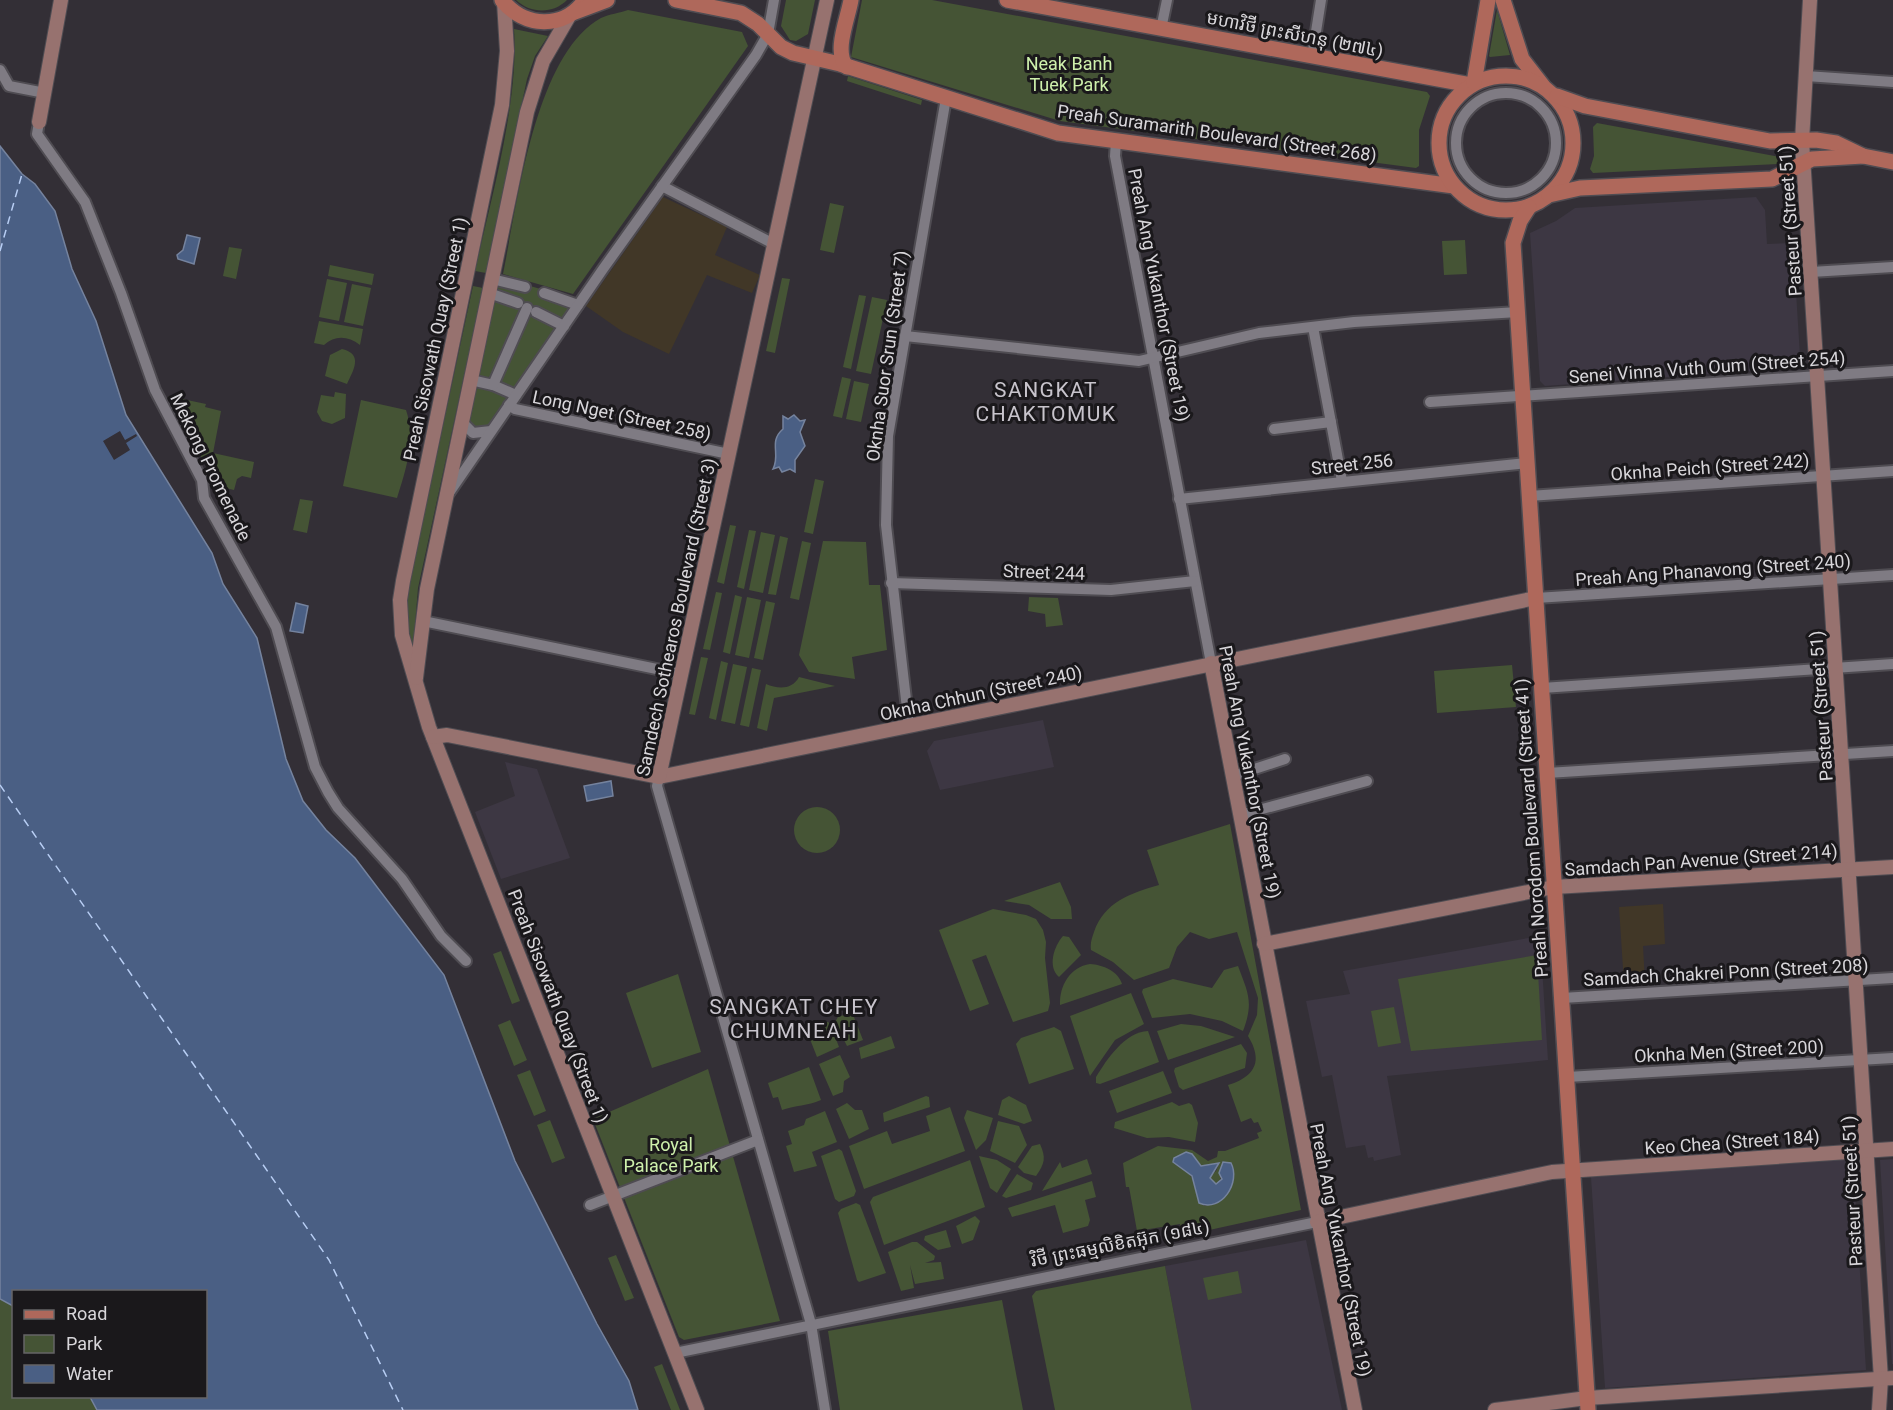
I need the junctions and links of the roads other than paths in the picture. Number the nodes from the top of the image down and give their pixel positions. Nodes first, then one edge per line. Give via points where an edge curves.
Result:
1 (61, 0) edge
2 (607, 0) edge
3 (676, 0) edge
4 (774, 0) edge
5 (827, 0) edge
6 (851, 0) edge
7 (1007, 0) edge
8 (1167, 0) edge
9 (1321, 0) edge
10 (1488, 0) edge
11 (1503, 0) edge
12 (1810, 0) edge
13 (503, 1) edge
14 (576, 10) edge
15 (1161, 29) junction
16 (768, 34) junction
17 (1312, 57) junction
18 (814, 58) junction
19 (847, 67) junction
20 (0, 70) edge
21 (1806, 76) junction
22 (1893, 82) edge
23 (1472, 84) junction
24 (1543, 86) junction
25 (45, 93) junction
26 (1557, 96) junction
27 (946, 98) junction
28 (39, 125) joint
29 (1116, 141) junction
30 (1802, 141) junction
31 (1863, 156) junction
32 (1803, 162) junction
33 (1893, 162) edge
34 (1543, 177) joint
35 (662, 186) junction
36 (1454, 186) junction
37 (1549, 195) junction
38 (1529, 207) junction
39 (1492, 210) junction
40 (1513, 243) junction
41 (774, 244) junction
42 (1893, 267) edge
43 (1811, 272) junction
44 (466, 277) junction
45 (491, 285) junction
46 (525, 287) dead end
47 (544, 293) dead end
48 (578, 305) junction
49 (527, 308) junction
50 (1518, 312) junction
51 (564, 326) junction
52 (1313, 327) junction
53 (905, 336) junction
54 (1153, 359) junction
55 (1893, 371) edge
56 (1818, 376) junction
57 (471, 380) junction
58 (493, 385) junction
59 (516, 396) junction
60 (1523, 397) junction
61 (1430, 402) dead end
62 (509, 405) junction
63 (462, 422) junction
64 (1331, 422) junction
65 (1274, 429) dead end
66 (491, 431) junction
67 (729, 454) junction
68 (1527, 463) junction
69 (1893, 471) edge
70 (1824, 476) junction
71 (1342, 481) junction
72 (1529, 496) junction
73 (446, 498) junction
74 (1179, 499) junction
75 (1893, 575) edge
76 (1831, 579) junction
77 (1195, 581) junction
78 (891, 584) junction
79 (1536, 598) junction
80 (423, 621) junction
81 (405, 649) junction
82 (421, 649) junction
83 (1211, 663) junction
84 (1893, 664) edge
85 (1837, 668) junction
86 (681, 674) junction
87 (416, 680) junction
88 (1542, 688) junction
89 (909, 726) junction
90 (433, 737) junction
91 (1893, 751) edge
92 (1842, 754) junction
93 (1285, 759) dead end
94 (1547, 773) junction
95 (1233, 776) junction
96 (659, 777) junction
97 (1367, 781) dead end
98 (1240, 814) junction
99 (1893, 867) edge
100 (1850, 869) junction
101 (1554, 887) junction
102 (1264, 944) junction
103 (466, 961) dead end
104 (1893, 978) edge
105 (1857, 981) junction
106 (1562, 998) junction
107 (1893, 1058) edge
108 (1863, 1059) junction
109 (1567, 1077) junction
110 (758, 1140) junction
111 (1893, 1149) edge
112 (1868, 1151) junction
113 (1573, 1170) junction
114 (614, 1196) junction
115 (590, 1205) dead end
116 (1317, 1222) junction
117 (811, 1324) junction
118 (675, 1353) junction
119 (1887, 1378) edge
120 (1588, 1404) edge
121 (697, 1410) edge
122 (825, 1410) edge
123 (1355, 1410) edge
124 (1495, 1410) edge
125 (1880, 1410) edge

1 - 25 street
2 - 14 main road
3 - 16 main road, Preah Suramarith Boulevard (Street 268) via 741,13
4 - 16 street, Preah Sisowath Quay (Street 1)
5 - 18 street, Samdech Sothearos Boulevard (Street 3)
6 - 19 main road via 840,52
7 - 15 main road, មហាវិថី ព្រះសីហនុ (២៧៤)
8 - 15 street
9 - 17 street
10 - 23 main road
11 - 24 main road via 1522,59
12 - 21 street, Pasteur (Street 51)
13 - 14 main road via 522,18 533,21 544,22
13 - 44 street, Preah Sisowath Quay (Street 1) via 506,74
14 - 45 street, Preah Sisowath Quay (Street 1) via 543,61 535,83
15 - 17 main road, មហាវិថី ព្រះសីហនុ (២៧៤)
16 - 18 main road, Preah Suramarith Boulevard (Street 268) via 787,50
16 - 35 street, Preah Sisowath Quay (Street 1)
17 - 23 main road, មហាវិថី ព្រះសីហនុ (២៧៤)
18 - 19 main road, Preah Suramarith Boulevard (Street 268)
18 - 41 street, Samdech Sothearos Boulevard (Street 3)
19 - 27 main road, Preah Suramarith Boulevard (Street 268)
20 - 25 street via 9,86
21 - 22 street
21 - 30 street, Pasteur (Street 51)
23 - 24 main road via 1509,76
23 - 36 main road via 1446,111 1440,135 1440,153
24 - 26 main road
25 - 28 street
26 - 30 main road via 1585,106 1770,141
26 - 37 main road via 1568,117 1573,150 1562,181
27 - 29 main road, Preah Suramarith Boulevard (Street 268) via 1059,133
27 - 53 street, Oknha Suor Srun (Street 7)
28 - 103 street, Mekong Promenade via 37,134 85,202 155,390 202,480 204,498 276,627 315,767 338,808 402,879 441,936
29 - 36 main road, Preah Suramarith Boulevard (Street 268)
29 - 54 street, Preah Ang Yukanthor (Street 19) via 1115,156
30 - 31 main road via 1836,143
30 - 32 street, Pasteur (Street 51)
31 - 32 main road
31 - 33 main road
32 - 37 main road via 1772,179 1580,188
32 - 43 street, Pasteur (Street 51)
34 - 34 street via 1523,190 1499,193 1477,184 1461,165 1456,145 1458,130 1469,109 1503,93 1525,96 1545,111 1552,121 1557,144 1553,162
35 - 41 street
35 - 48 street, Preah Sisowath Quay (Street 1)
36 - 39 main road
37 - 38 main road
38 - 39 main road
38 - 40 main road, Preah Norodom Boulevard (Street 41)
39 - 40 main road, Preah Norodom Boulevard (Street 41)
40 - 50 main road, Preah Norodom Boulevard (Street 41)
41 - 67 street, Samdech Sothearos Boulevard (Street 3)
42 - 43 street
43 - 56 street, Pasteur (Street 51)
44 - 45 street
44 - 81 street, Preah Sisowath Quay (Street 1) via 401,589
45 - 46 street
45 - 49 street
45 - 57 street, Preah Sisowath Quay (Street 1)
47 - 48 street
48 - 51 street, Preah Sisowath Quay (Street 1)
49 - 51 street
49 - 58 street
50 - 52 street
50 - 60 main road, Preah Norodom Boulevard (Street 41)
51 - 59 street, Preah Sisowath Quay (Street 1)
52 - 54 street via 1258,333
52 - 64 street
53 - 54 street via 1139,362
53 - 78 street, Oknha Suor Srun (Street 7) via 888,435 886,525
54 - 74 street, Preah Ang Yukanthor (Street 19)
55 - 56 street, Senei Vinna Vuth Oum (Street 254)
56 - 60 street, Senei Vinna Vuth Oum (Street 254)
56 - 70 street, Pasteur (Street 51)
57 - 58 street
57 - 63 street, Preah Sisowath Quay (Street 1)
58 - 59 street
59 - 62 street, Preah Sisowath Quay (Street 1)
60 - 61 street, Senei Vinna Vuth Oum (Street 254)
60 - 68 main road, Preah Norodom Boulevard (Street 41)
62 - 66 street, Preah Sisowath Quay (Street 1)
62 - 67 street, Long Nget (Street 258)
63 - 66 street via 473,433
63 - 73 street, Preah Sisowath Quay (Street 1)
64 - 65 street
64 - 71 street
66 - 73 street, Preah Sisowath Quay (Street 1)
67 - 86 street, Samdech Sothearos Boulevard (Street 3)
68 - 71 street, Street 256
68 - 72 main road, Preah Norodom Boulevard (Street 41)
69 - 70 street, Oknha Peich (Street 242)
70 - 72 street, Oknha Peich (Street 242)
70 - 76 street, Pasteur (Street 51)
71 - 74 street, Street 256
72 - 79 main road, Preah Norodom Boulevard (Street 41)
73 - 80 street, Preah Sisowath Quay (Street 1)
74 - 77 street, Preah Ang Yukanthor (Street 19)
75 - 76 street, Preah Ang Phanavong (Street 240)
76 - 79 street, Preah Ang Phanavong (Street 240)
76 - 85 street, Pasteur (Street 51)
77 - 78 street, Street 244 via 1110,590
77 - 83 street, Preah Ang Yukanthor (Street 19)
78 - 89 street, Oknha Suor Srun (Street 7)
79 - 83 street, Oknha Chhun (Street 240)
79 - 88 main road, Preah Norodom Boulevard (Street 41)
80 - 82 street, Preah Sisowath Quay (Street 1)
80 - 86 street
81 - 82 street via 410,655
81 - 87 street, Preah Sisowath Quay (Street 1)
82 - 87 street, Preah Sisowath Quay (Street 1)
83 - 89 street, Oknha Chhun (Street 240)
83 - 95 street, Preah Ang Yukanthor (Street 19)
84 - 85 street
85 - 88 street
85 - 92 street, Pasteur (Street 51)
86 - 96 street, Samdech Sothearos Boulevard (Street 3)
87 - 90 street, Preah Sisowath Quay (Street 1)
88 - 94 main road, Preah Norodom Boulevard (Street 41)
89 - 96 street, Oknha Chhun (Street 240)
90 - 96 street, Oknha Chhun (Street 240) via 447,735
90 - 114 street, Preah Sisowath Quay (Street 1)
91 - 92 street
92 - 94 street
92 - 100 street, Pasteur (Street 51)
93 - 95 street
94 - 101 main road, Preah Norodom Boulevard (Street 41)
95 - 98 street, Preah Ang Yukanthor (Street 19)
96 - 110 street, Samdech Sothearos Boulevard (Street 3) via 657,786
97 - 98 street
98 - 102 street, Preah Ang Yukanthor (Street 19)
99 - 100 street, Samdach Pan Avenue (Street 214)
100 - 101 street, Samdach Pan Avenue (Street 214)
100 - 105 street, Pasteur (Street 51)
101 - 102 street, Samdach Pan Avenue (Street 214)
101 - 106 main road, Preah Norodom Boulevard (Street 41)
102 - 116 street, Preah Ang Yukanthor (Street 19)
104 - 105 street, Samdach Chakrei Ponn (Street 208)
105 - 106 street, Samdach Chakrei Ponn (Street 208)
105 - 108 street, Pasteur (Street 51)
106 - 109 main road, Preah Norodom Boulevard (Street 41)
107 - 108 street, Oknha Men (Street 200)
108 - 109 street, Oknha Men (Street 200)
108 - 112 street, Pasteur (Street 51)
109 - 113 main road, Preah Norodom Boulevard (Street 41)
110 - 114 street
110 - 117 street, Samdech Sothearos Boulevard (Street 3)
111 - 112 street, Keo Chea (Street 184)
112 - 113 street, Keo Chea (Street 184)
112 - 119 street, Pasteur (Street 51)
113 - 116 street, វិថី ព្រះធម្មលិខិតអ៊ុក (១៨៤)
113 - 120 main road, Preah Norodom Boulevard (Street 41)
114 - 115 street
114 - 118 street, Preah Sisowath Quay (Street 1)
116 - 117 street, វិថី ព្រះធម្មលិខិតអ៊ុក (១៨៤)
116 - 123 street, Preah Ang Yukanthor (Street 19)
117 - 118 street, វិថី ព្រះធម្មលិខិតអ៊ុក (១៨៤)
117 - 122 street, Samdech Sothearos Boulevard (Street 3)
118 - 121 street, Preah Sisowath Quay (Street 1)
119 - 120 street
119 - 125 street, Pasteur (Street 51)
120 - 124 street

